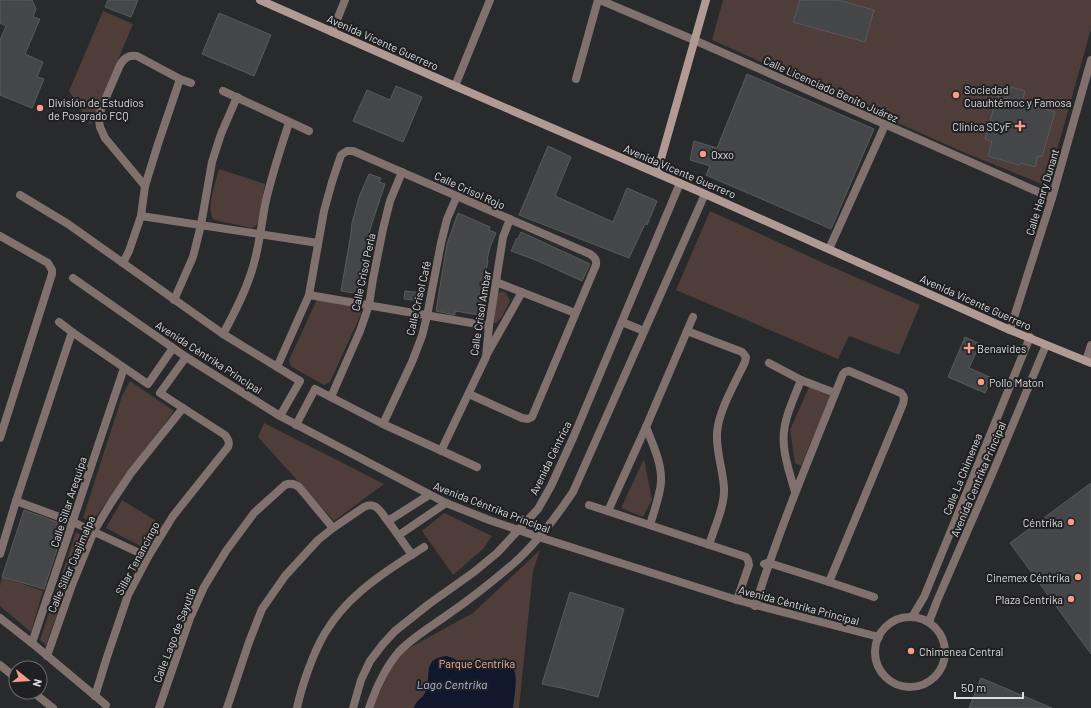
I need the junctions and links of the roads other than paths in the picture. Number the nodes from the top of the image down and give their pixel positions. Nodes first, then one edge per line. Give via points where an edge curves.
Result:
1 (260, 0) edge
2 (345, 0) edge
3 (490, 0) edge
4 (599, 0) edge
5 (706, 0) edge
6 (332, 32) junction
7 (694, 40) junction
8 (1091, 60) edge
9 (180, 79) junction
10 (576, 79) dead end
11 (192, 83) dead end
12 (455, 86) junction
13 (223, 91) dead end
14 (237, 98) junction
15 (289, 123) junction
16 (885, 125) junction
17 (308, 131) dead end
18 (402, 172) junction
19 (657, 173) junction
20 (680, 183) junction
21 (145, 186) junction
22 (705, 194) junction
23 (20, 195) dead end
24 (457, 196) junction
25 (1052, 198) junction
26 (141, 216) junction
27 (510, 220) junction
28 (201, 225) junction
29 (260, 235) junction
30 (0, 236) edge
31 (318, 243) junction
32 (829, 249) junction
33 (123, 263) junction
34 (73, 278) dead end
35 (496, 282) junction
36 (522, 292) junction
37 (309, 295) junction
38 (174, 300) junction
39 (369, 305) junction
40 (575, 313) junction
41 (427, 316) junction
42 (693, 317) dead end
43 (59, 322) dead end
44 (622, 322) junction
45 (489, 326) junction
46 (1010, 330) junction
47 (644, 331) junction
48 (687, 331) junction
49 (72, 332) junction
50 (223, 334) junction
51 (1030, 337) junction
52 (1046, 345) junction
53 (1091, 345) edge
54 (174, 348) junction
55 (186, 357) junction
56 (486, 357) junction
57 (1089, 362) edge
58 (769, 363) dead end
59 (277, 367) junction
60 (124, 368) junction
61 (801, 380) junction
62 (835, 393) junction
63 (469, 394) junction
64 (331, 397) junction
65 (183, 408) junction
66 (280, 416) junction
67 (383, 424) junction
68 (296, 425) junction
69 (646, 427) junction
70 (0, 438) edge
71 (441, 451) junction
72 (477, 467) dead end
73 (795, 492) junction
74 (429, 495) junction
75 (16, 500) junction
76 (446, 503) junction
77 (589, 505) dead end
78 (608, 512) junction
79 (388, 521) junction
80 (73, 522) junction
81 (650, 525) junction
82 (333, 528) junction
83 (519, 530) junction
84 (94, 532) junction
85 (398, 535) junction
86 (539, 537) junction
87 (709, 544) junction
88 (424, 547) dead end
89 (0, 554) edge
90 (412, 555) junction
91 (148, 557) junction
92 (769, 563) junction
93 (828, 582) junction
94 (874, 597) dead end
95 (737, 600) junction
96 (753, 605) junction
97 (912, 617) junction
98 (0, 618) edge
99 (929, 622) junction
100 (879, 637) junction
101 (32, 643) junction
102 (47, 656) junction
103 (0, 665) edge
104 (8, 672) edge
105 (95, 696) junction
106 (43, 700) edge
107 (106, 705) dead end
108 (53, 708) edge
109 (159, 708) edge
110 (227, 708) edge
111 (297, 708) edge
112 (353, 708) edge
113 (370, 708) edge

1 - 6 main road, Avenida Vicente Guerrero
2 - 6 street
3 - 12 street
4 - 7 street, Calle Licenciado Benito Juárez
4 - 10 street
5 - 7 main road
6 - 12 main road, Avenida Vicente Guerrero
7 - 16 street, Calle Licenciado Benito Juárez
7 - 19 main road
8 - 25 street, Calle Henry Dunant
9 - 11 street
9 - 21 street
9 - 21 street via 143,59 129,56 120,65 101,109 99,120 105,138
12 - 19 main road, Avenida Vicente Guerrero
13 - 14 street
14 - 15 street
14 - 28 street via 212,162
15 - 17 street
15 - 29 street via 269,188
16 - 25 street, Calle Licenciado Benito Juárez
16 - 32 street
18 - 24 street, Calle Crisol Rojo
18 - 31 street, Calle Crisol Rojo via 353,151 341,154 324,211
18 - 39 street, Calle Crisol Perla via 390,200
19 - 20 main road, Avenida Vicente Guerrero
20 - 22 main road, Avenida Vicente Guerrero
20 - 44 street, Avenida Céntrica
21 - 26 street
22 - 32 main road, Avenida Vicente Guerrero
22 - 47 street
23 - 33 street via 68,224
24 - 27 street, Calle Crisol Rojo
24 - 41 street, Calle Crisol Café via 445,225
25 - 46 street, Calle Henry Dunant
26 - 28 street
26 - 33 street
27 - 35 street, Calle Crisol Ambar via 503,237
27 - 40 street, Calle Crisol Rojo via 590,254 596,259
28 - 29 street
28 - 38 street via 193,257
29 - 31 street
29 - 50 street via 252,272
30 - 70 street via 48,263 52,270
31 - 37 street
32 - 46 main road, Avenida Vicente Guerrero
33 - 38 street
34 - 54 street, Avenida Céntrika Principal
35 - 36 street
35 - 45 street, Calle Crisol Ambar
36 - 40 street
36 - 56 street
37 - 39 street
37 - 59 street
38 - 50 street
39 - 41 street
39 - 64 street, Calle Crisol Perla
40 - 63 street via 532,417 522,418
41 - 45 street
41 - 67 street, Calle Crisol Café via 412,362
42 - 48 street
43 - 49 street
44 - 47 street
44 - 83 street, Avenida Céntrica via 551,486 538,509
45 - 56 street, Calle Crisol Ambar
46 - 51 main road, Avenida Vicente Guerrero
47 - 86 street via 573,492
48 - 69 street
48 - 87 street via 742,352 746,357 719,422 718,449 724,490 722,506
49 - 60 street
49 - 75 street
50 - 59 street
51 - 52 main road, Avenida Vicente Guerrero
51 - 97 street, Calle La Chimenea via 924,597
52 - 57 main road, Avenida Vicente Guerrero
52 - 99 street, Avenida Centrika Principal
53 - 57 street
54 - 55 street, Avenida Céntrika Principal
54 - 60 street via 148,384
55 - 65 street via 160,392
55 - 66 street, Avenida Céntrika Principal
56 - 63 street, Calle Crisol Ambar
58 - 61 street
59 - 66 street via 300,381
60 - 80 street, Calle Sillar Arequipa
61 - 62 street
61 - 73 street via 787,416 783,444
62 - 73 street
62 - 93 street via 843,374 849,371 901,393 904,399
63 - 71 street, Calle Crisol Ambar
64 - 67 street
64 - 68 street via 315,389
65 - 84 street, Calle Sillar Cuajimalpa via 131,473
65 - 91 street, Sillar Tenancingo via 225,435 229,444 173,516
66 - 68 street, Avenida Céntrika Principal
67 - 71 street
68 - 74 street, Avenida Céntrika Principal
69 - 78 street
69 - 81 street via 659,463 661,477 659,495
71 - 72 street
73 - 92 street
74 - 76 street, Avenida Céntrika Principal
74 - 79 street
75 - 80 street
75 - 89 street
76 - 83 street, Avenida Céntrika Principal
76 - 85 street
77 - 78 street
78 - 81 street
79 - 82 street via 377,507 369,505
79 - 85 street
80 - 84 street
80 - 101 street, Calle Sillar Arequipa
81 - 87 street
82 - 109 street, Calle Lago de Sayutla via 299,487 289,483 254,513 204,587 190,618
82 - 110 street via 318,540 285,576 262,609
83 - 86 street, Avenida Céntrika Principal
83 - 112 street, Avenida Céntrica via 474,572 395,631 370,661 361,680
84 - 91 street
84 - 102 street, Calle Sillar Cuajimalpa
85 - 90 street
86 - 95 street, Avenida Céntrika Principal
86 - 113 street via 514,563 397,653 385,670
87 - 95 street via 744,556 748,560 749,565
88 - 90 street
90 - 111 street via 362,590 337,617 318,646
91 - 105 street, Sillar Tenancingo via 128,595
92 - 93 street
92 - 96 street
93 - 94 street
95 - 96 street, Avenida Céntrika Principal
96 - 100 street, Avenida Céntrika Principal
97 - 99 street
97 - 100 street via 900,618 889,623
98 - 101 street
99 - 100 street via 941,635 945,654 938,674 930,682 920,686 899,686 889,681 882,673 875,653
101 - 102 street
102 - 105 street
103 - 104 street
105 - 107 street
106 - 108 street

